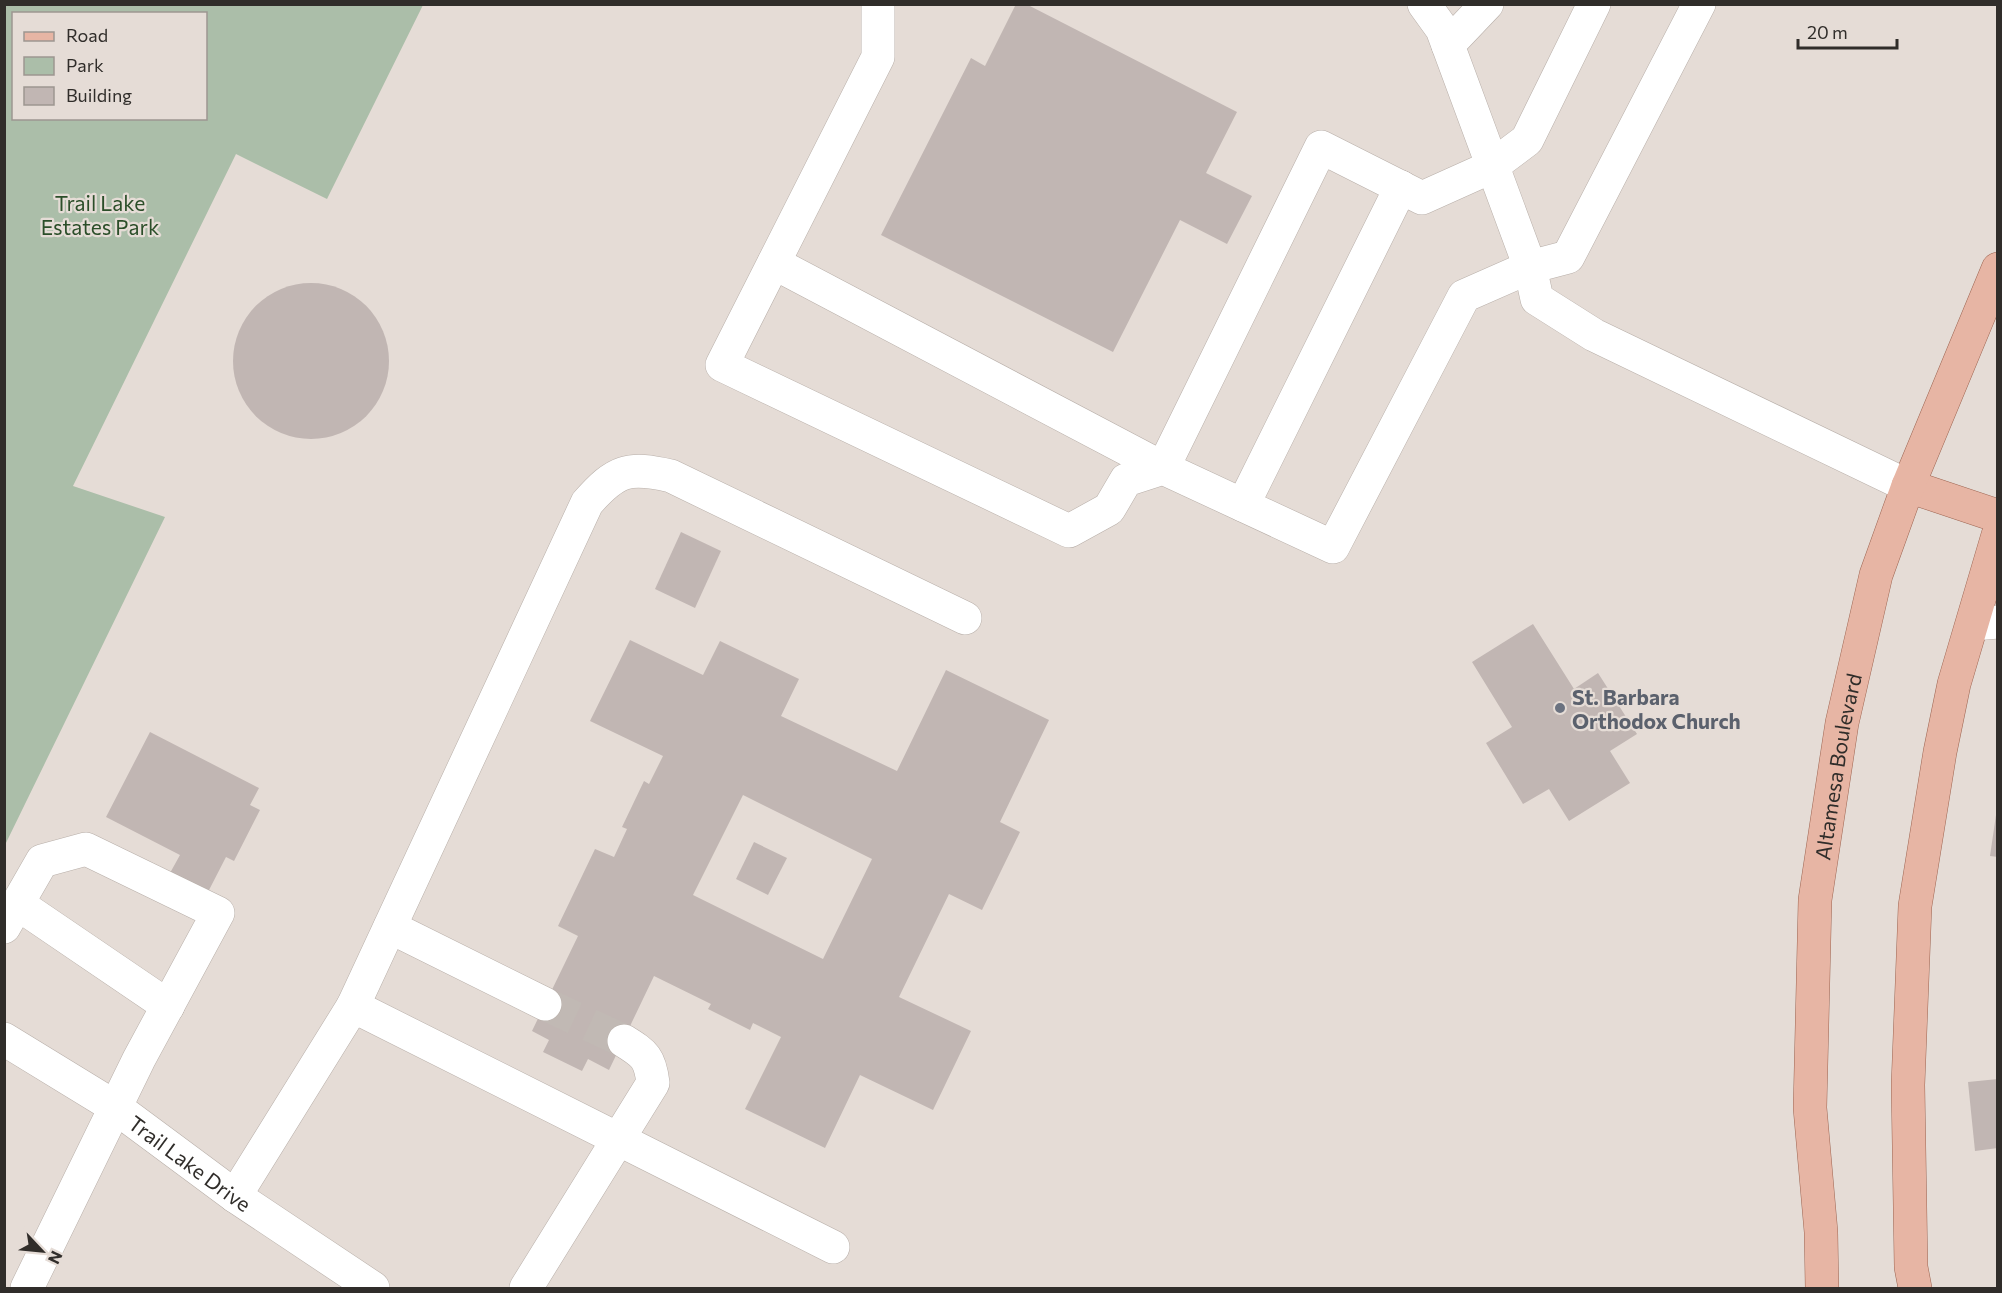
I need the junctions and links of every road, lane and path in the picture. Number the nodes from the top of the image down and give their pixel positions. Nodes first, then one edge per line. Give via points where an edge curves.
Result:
1 (878, 4) edge
2 (1424, 4) edge
3 (1488, 4) edge
4 (1594, 4) edge
5 (1699, 4) edge
6 (1448, 45) junction
7 (1491, 167) junction
8 (1401, 187) junction
9 (774, 263) junction
10 (1530, 267) junction
11 (1998, 269) edge
12 (1163, 468) junction
13 (1908, 486) junction
14 (1243, 505) junction
15 (1998, 516) edge
16 (1998, 535) edge
17 (966, 618) dead end
18 (1985, 623) edge
19 (11, 915) edge
20 (390, 927) junction
21 (545, 1004) tunnel mouth
22 (168, 1006) junction
23 (353, 1006) junction
24 (4, 1039) edge
25 (624, 1041) tunnel mouth
26 (115, 1107) junction
27 (618, 1138) junction
28 (235, 1196) junction
29 (833, 1246) dead end
30 (27, 1288) edge
31 (373, 1288) edge
32 (526, 1288) edge
33 (1822, 1288) edge
34 (1915, 1288) edge

1 - 9 street via 878,57
2 - 6 street
3 - 6 street
4 - 7 street via 1527,140
5 - 10 street via 1568,257
6 - 7 street
7 - 8 street via 1422,198
7 - 10 street
8 - 12 street via 1321,147
8 - 14 street
9 - 12 street
9 - 12 street via 722,365 1069,531 1109,509 1126,480
10 - 13 street via 1537,299 1594,335
10 - 14 street via 1464,296 1333,547
11 - 13 main road, Altamesa Boulevard
12 - 14 street
13 - 15 main road
13 - 33 main road, Altamesa Boulevard via 1876,575 1842,723 1815,900 1810,1108
16 - 18 main road
17 - 20 street via 671,476 639,469 606,482 587,503
18 - 34 main road via 1954,684 1915,906 1907,1137
19 - 22 street
19 - 22 street via 42,861 86,849 218,913
20 - 21 street
20 - 23 street
22 - 26 street
23 - 27 street
23 - 28 street
24 - 26 street, Trail Lake Drive
25 - 27 street via 644,1053 651,1065 653,1083
26 - 28 street, Trail Lake Drive
26 - 30 street
27 - 29 street
27 - 32 street
28 - 31 street, Trail Lake Drive

